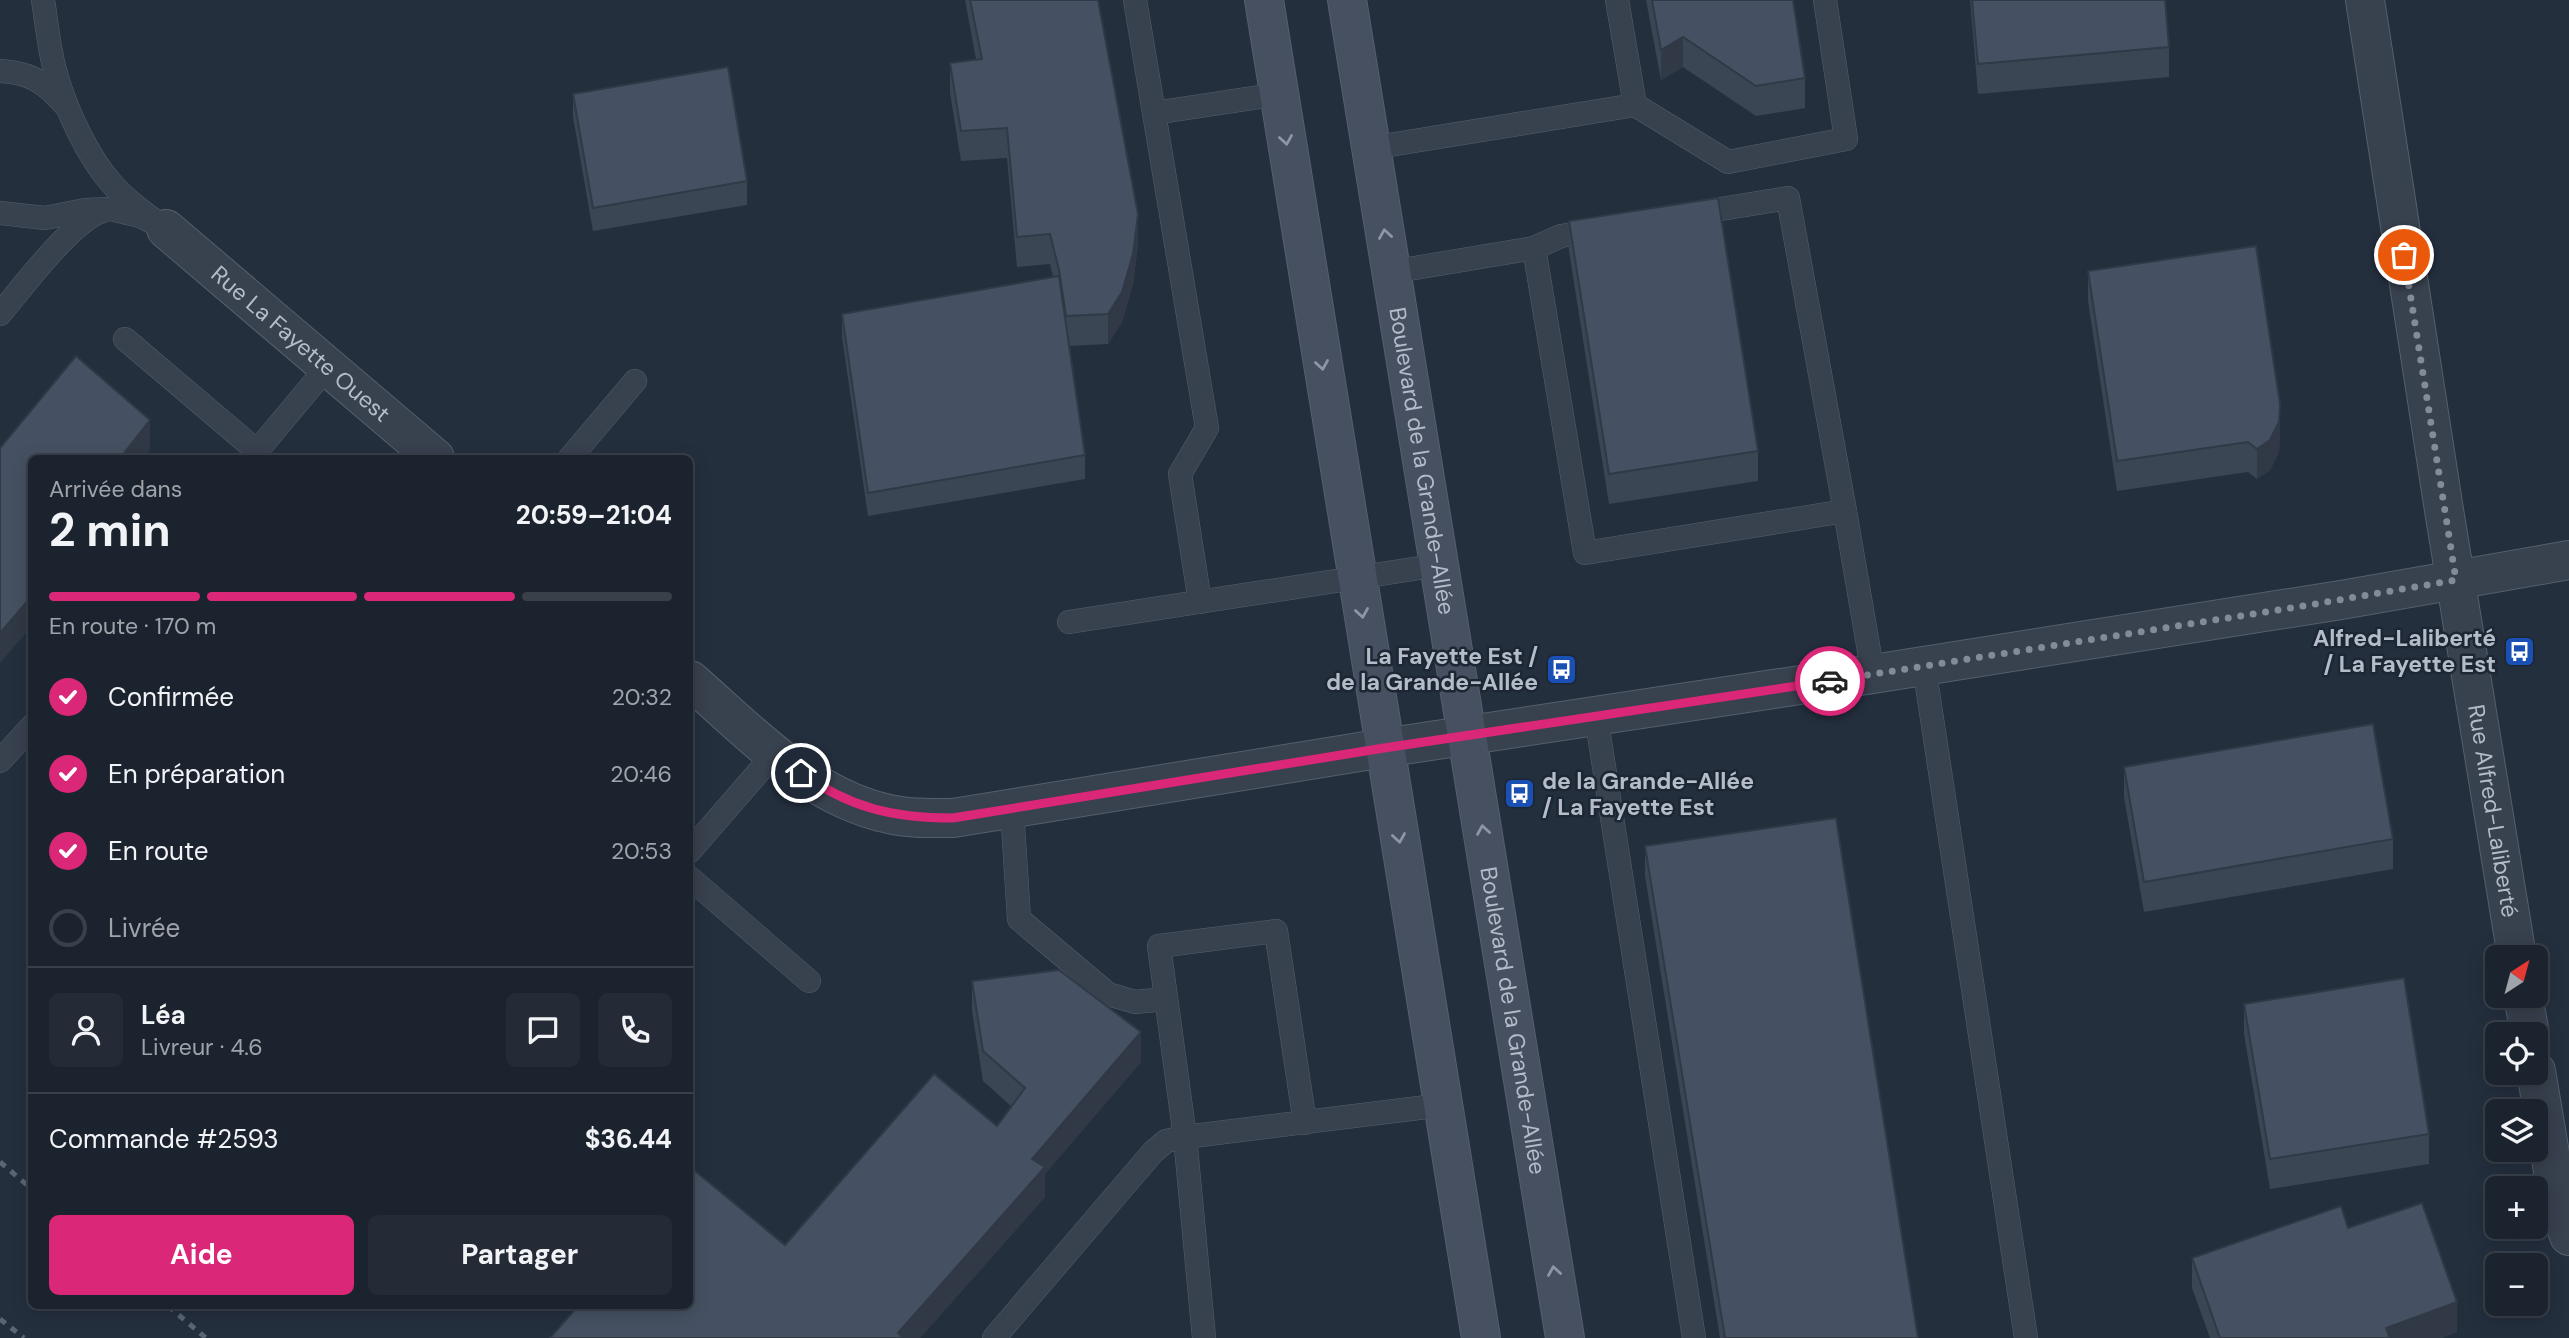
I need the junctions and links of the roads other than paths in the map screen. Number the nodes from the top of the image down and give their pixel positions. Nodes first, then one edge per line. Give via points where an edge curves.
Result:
1 (43, 0) edge
2 (1135, 0) edge
3 (1264, 0) edge
4 (1347, 0) edge
5 (1618, 0) edge
6 (1825, 0) edge
7 (2365, 0) edge
8 (0, 71) edge
9 (1279, 94) junction
10 (1635, 105) junction
11 (1154, 113) junction
12 (72, 115) junction
13 (1371, 148) junction
14 (111, 209) junction
15 (0, 213) edge
16 (1668, 218) edge
17 (1614, 227) edge
18 (166, 229) junction
19 (1534, 248) junction
20 (1391, 272) junction
21 (0, 314) edge
22 (125, 339) dead end
23 (329, 365) junction
24 (635, 381) dead end
25 (253, 455) edge
26 (432, 455) edge
27 (573, 455) edge
28 (1844, 511) junction
29 (2569, 560) edge
30 (1439, 565) junction
31 (1356, 577) junction
32 (2456, 580) junction
33 (1200, 602) junction
34 (1069, 622) dead end
35 (1924, 666) junction
36 (1873, 674) junction
37 (693, 683) edge
38 (1596, 716) junction
39 (28, 730) edge
40 (1466, 736) junction
41 (1384, 748) junction
42 (775, 753) junction
43 (0, 761) edge
44 (1012, 809) junction
45 (693, 848) edge
46 (693, 881) edge
47 (2515, 945) edge
48 (809, 981) dead end
49 (1166, 999) junction
50 (2538, 1085) edge
51 (1443, 1105) junction
52 (1305, 1123) junction
53 (1185, 1137) junction
54 (2569, 1236) edge
55 (994, 1338) edge
56 (1204, 1338) edge
57 (1481, 1338) edge
58 (1565, 1338) edge
59 (1694, 1338) edge
60 (2026, 1338) edge

1 - 12 lane via 56,74
2 - 11 lane
3 - 9 street
4 - 13 street, Boulevard de la Grande-Allée
5 - 10 lane
6 - 10 lane via 1846,139 1728,162
7 - 32 street, Rue Alfred-Laliberté
8 - 12 lane via 29,75 46,86
9 - 11 lane
9 -> 31 street
10 - 13 lane
11 - 33 lane via 1207,428 1180,474
12 - 18 lane via 94,160 112,183
20 -> 13 street, Boulevard de la Grande-Allée
14 - 15 lane via 45,218
14 - 18 lane
14 - 21 lane via 99,212 62,242
16 - 28 lane via 1788,198
17 - 19 lane via 1561,236
18 - 23 street, Rue La Fayette Ouest
19 - 20 lane
19 - 28 lane via 1585,552
20 - 30 street, Boulevard de la Grande-Allée
22 - 25 lane
23 - 25 lane
23 - 26 street, Rue La Fayette Ouest
24 - 27 lane
28 - 36 lane
29 - 32 street
30 - 31 lane
30 - 40 street, Boulevard de la Grande-Allée
31 - 33 lane
31 -> 41 street
32 - 35 street
32 - 47 street, Rue Alfred-Laliberté
33 - 34 lane
35 - 36 street
35 - 60 lane
36 - 38 street
37 - 42 street
38 - 40 street
38 - 59 lane
39 - 43 lane
40 - 41 street
58 -> 40 street, Boulevard de la Grande-Allée
41 - 44 street
41 -> 51 street
42 - 44 street via 816,784 891,815 953,818
42 - 45 lane
44 - 49 lane via 1019,919 1108,994 1135,1002
46 - 48 lane
49 - 52 lane via 1159,946 1276,931
49 - 53 lane
50 - 54 street via 2558,1201
51 - 52 lane
51 - 57 street
52 - 53 lane
53 - 55 lane via 1167,1141 1153,1152
53 - 56 lane

